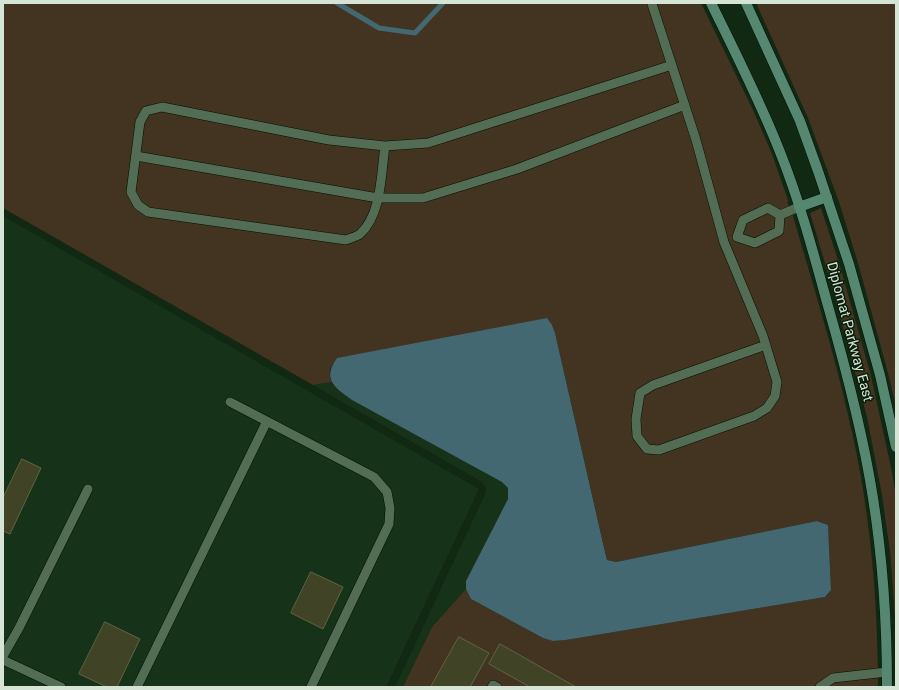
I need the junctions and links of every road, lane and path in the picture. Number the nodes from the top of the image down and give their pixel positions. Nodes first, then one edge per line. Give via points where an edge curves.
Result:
1 (711, 3) edge
2 (746, 3) edge
3 (652, 4) edge
4 (672, 66) junction
5 (685, 106) junction
6 (385, 146) junction
7 (136, 156) junction
8 (827, 197) junction
9 (378, 198) junction
10 (799, 207) junction
11 (780, 215) junction
12 (737, 237) junction
13 (724, 242) junction
14 (766, 346) junction
15 (230, 402) dead end
16 (267, 421) junction
17 (896, 447) edge
18 (88, 489) dead end
19 (891, 637) edge
20 (3, 656) edge
21 (3, 660) edge
22 (887, 672) junction
23 (61, 687) edge
24 (137, 687) edge
25 (311, 687) edge
26 (492, 687) edge
27 (497, 687) edge
28 (820, 687) edge
29 (887, 687) edge

1 - 10 main road, Diplomat Parkway East via 761,107
2 - 8 main road, Diplomat Parkway East via 800,121
3 - 4 lane
4 - 5 lane
4 - 6 lane via 428,143
5 - 9 lane via 517,169 430,196
5 - 13 lane
6 - 7 lane via 329,140 162,107 146,111 140,122
6 - 9 lane
7 - 9 lane
7 - 9 lane via 131,192 138,205 148,212 346,240 359,235 369,225
8 - 10 main road
8 - 17 main road, Diplomat Parkway East via 878,367
10 - 11 lane
10 - 19 main road, Diplomat Parkway East via 858,418 873,496
11 - 12 lane via 768,208 743,220
11 - 12 lane via 779,231 755,243
12 - 13 lane
13 - 14 lane
14 - 14 lane via 777,382 775,396 767,408 754,416 659,450 647,449 637,436 636,419 640,393 653,385
15 - 16 lane
16 - 24 lane
16 - 25 lane via 374,477 387,492 390,508 389,524
18 - 20 lane
19 - 22 main road, Diplomat Parkway East
21 - 23 lane
22 - 28 lane via 833,678
22 - 29 main road, Diplomat Parkway East
26 - 27 lane

